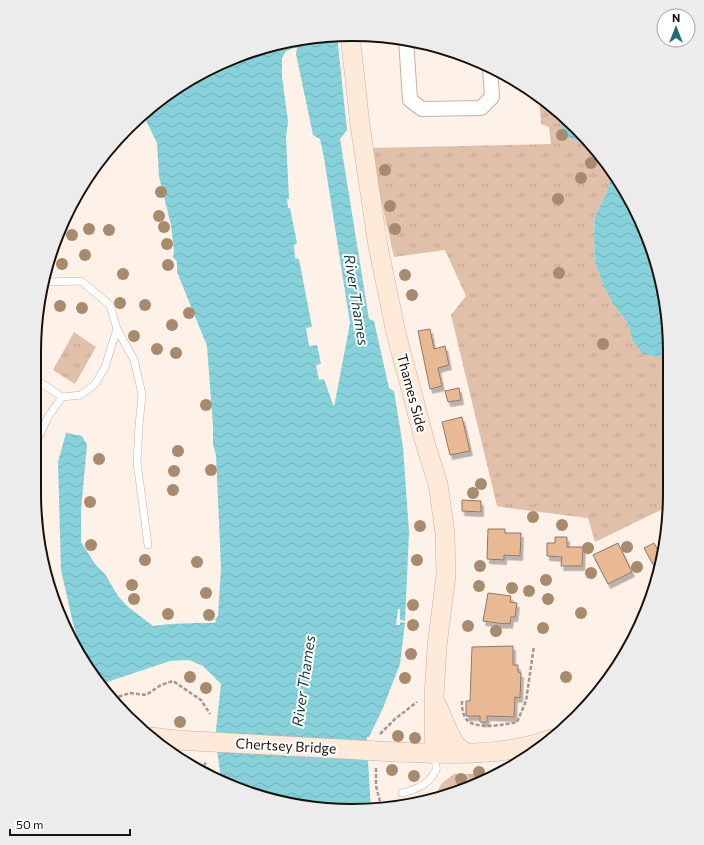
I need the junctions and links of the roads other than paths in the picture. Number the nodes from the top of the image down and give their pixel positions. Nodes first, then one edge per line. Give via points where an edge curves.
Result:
1 (351, 41) edge
2 (406, 46) edge
3 (490, 73) edge
4 (49, 282) edge
5 (117, 329) junction
6 (41, 383) edge
7 (62, 397) junction
8 (41, 433) edge
9 (148, 545) dead end
10 (428, 698) junction
11 (161, 738) edge
12 (535, 744) edge
13 (466, 753) junction
14 (434, 754) junction
15 (402, 793) dead end

1 - 10 street, Thames Side via 378,246 396,333 438,484 444,529 446,576
2 - 3 street via 410,100 422,110 481,108 492,97
4 - 5 lane via 81,281 110,305
5 - 7 lane via 105,366 96,383 81,395
5 - 9 lane via 134,360 142,394 136,462
6 - 7 lane
7 - 8 lane
10 - 13 street via 456,746
10 - 14 street, Thames Side
11 - 14 street, Chertsey Bridge, bridge
12 - 13 street, Chertsey Bridge via 497,752
13 - 14 street, Chertsey Bridge
14 - 15 lane via 437,768 433,776 420,787

